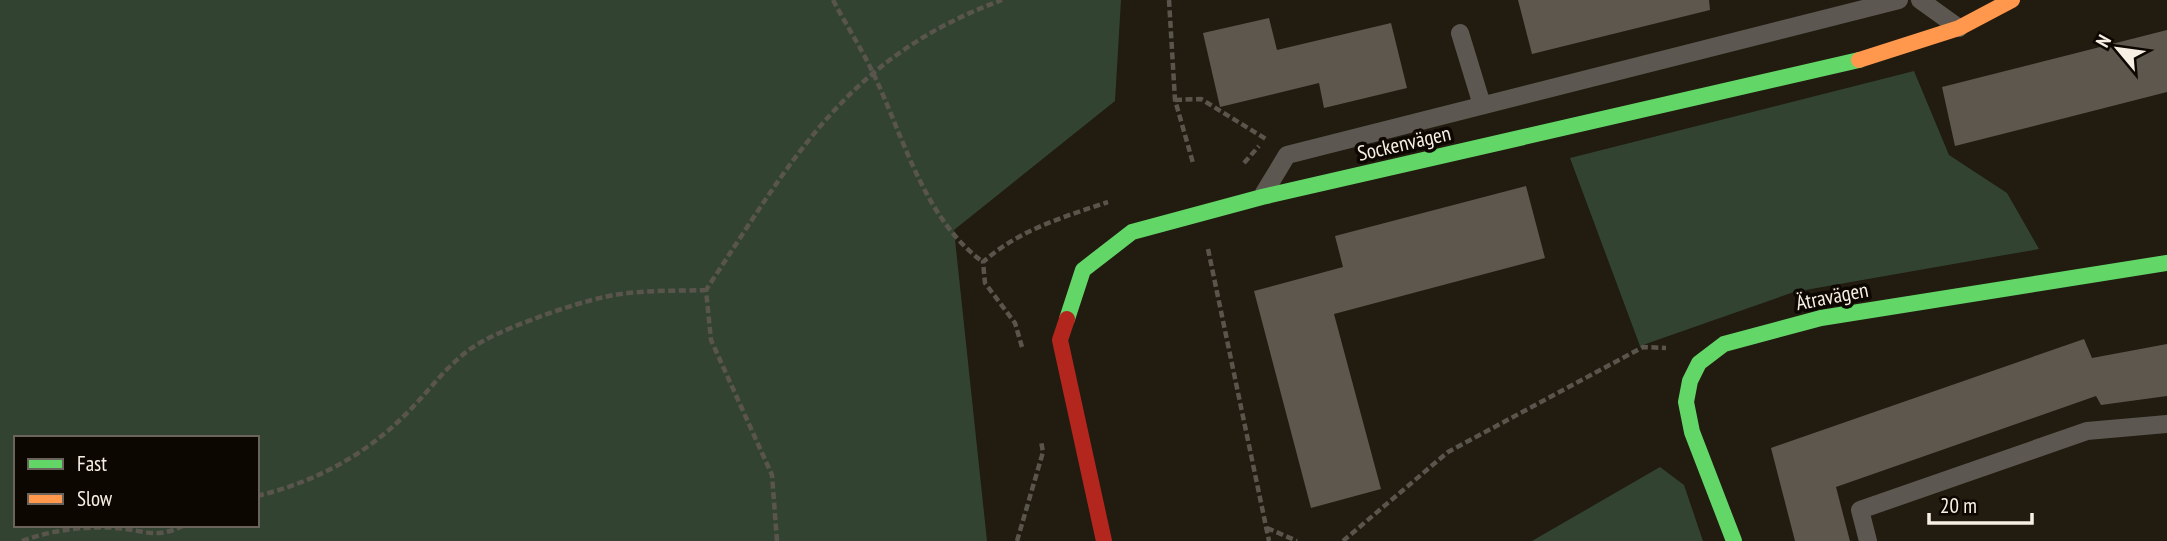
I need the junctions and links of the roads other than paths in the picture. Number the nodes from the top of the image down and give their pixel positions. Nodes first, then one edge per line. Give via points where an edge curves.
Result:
1 (1899, 0) edge
2 (1920, 0) edge
3 (2012, 0) edge
4 (1837, 8) edge
5 (1959, 28) junction
6 (1460, 33) dead end
7 (1482, 105) junction
8 (1262, 197) junction
9 (2167, 263) edge
10 (2167, 424) edge
11 (1104, 541) edge
12 (1734, 541) edge
13 (1868, 541) edge

1 - 4 lane
2 - 5 lane
3 - 5 street, Sockenvägen
4 - 7 lane
5 - 8 street, Sockenvägen via 1862,59
6 - 7 lane
7 - 8 lane via 1287,155
8 - 11 street, Sockenvägen via 1132,232 1083,270 1060,340
9 - 12 street, Ätravägen via 1821,318 1724,344 1699,363 1686,402 1692,432
10 - 13 lane via 2087,430 1860,510

